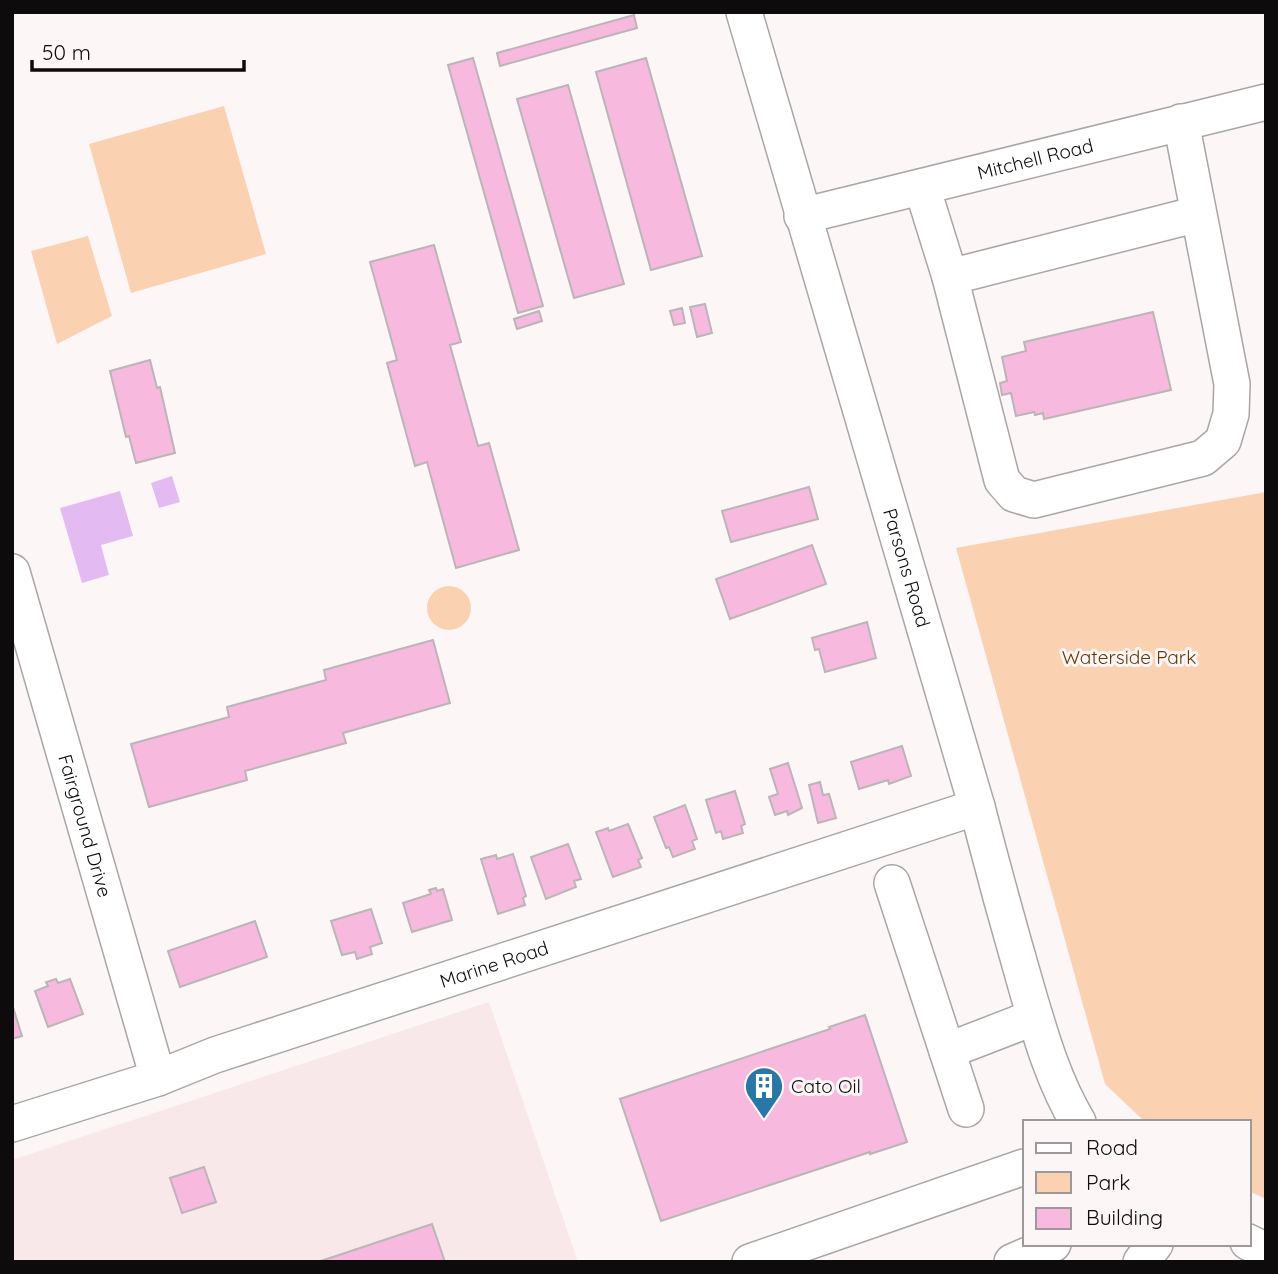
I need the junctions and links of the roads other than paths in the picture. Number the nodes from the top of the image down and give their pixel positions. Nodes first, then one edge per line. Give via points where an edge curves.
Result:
1 (744, 12) edge
2 (1266, 102) edge
3 (1181, 122) junction
4 (922, 187) junction
5 (1198, 214) junction
6 (802, 216) junction
7 (950, 277) junction
8 (12, 572) edge
9 (977, 807) junction
10 (892, 883) dead end
11 (1035, 1017) junction
12 (947, 1051) junction
13 (158, 1078) junction
14 (966, 1109) dead end
15 (1077, 1120) edge
16 (12, 1124) edge
17 (1023, 1167) edge
18 (1250, 1243) edge
19 (1153, 1246) edge
20 (1266, 1251) edge
21 (750, 1262) edge
22 (1141, 1262) edge

1 - 6 street, Parsons Road
2 - 3 street, Mitchell Road
3 - 4 street, Mitchell Road
3 - 5 street
4 - 6 street, Mitchell Road
4 - 7 street
5 - 7 street
5 - 7 street via 1231,384 1231,414 1223,441 1203,458 1034,500 1014,494 1002,480
6 - 9 street, Parsons Road
8 - 13 street, Fairground Drive
9 - 11 street, Parsons Road
9 - 13 street, Marine Road via 215,1055
10 - 12 street
11 - 12 street
11 - 15 street, Parsons Road via 1066,1103
12 - 14 street
13 - 16 street, Marine Road
17 - 21 street
18 - 20 street
19 - 22 street

